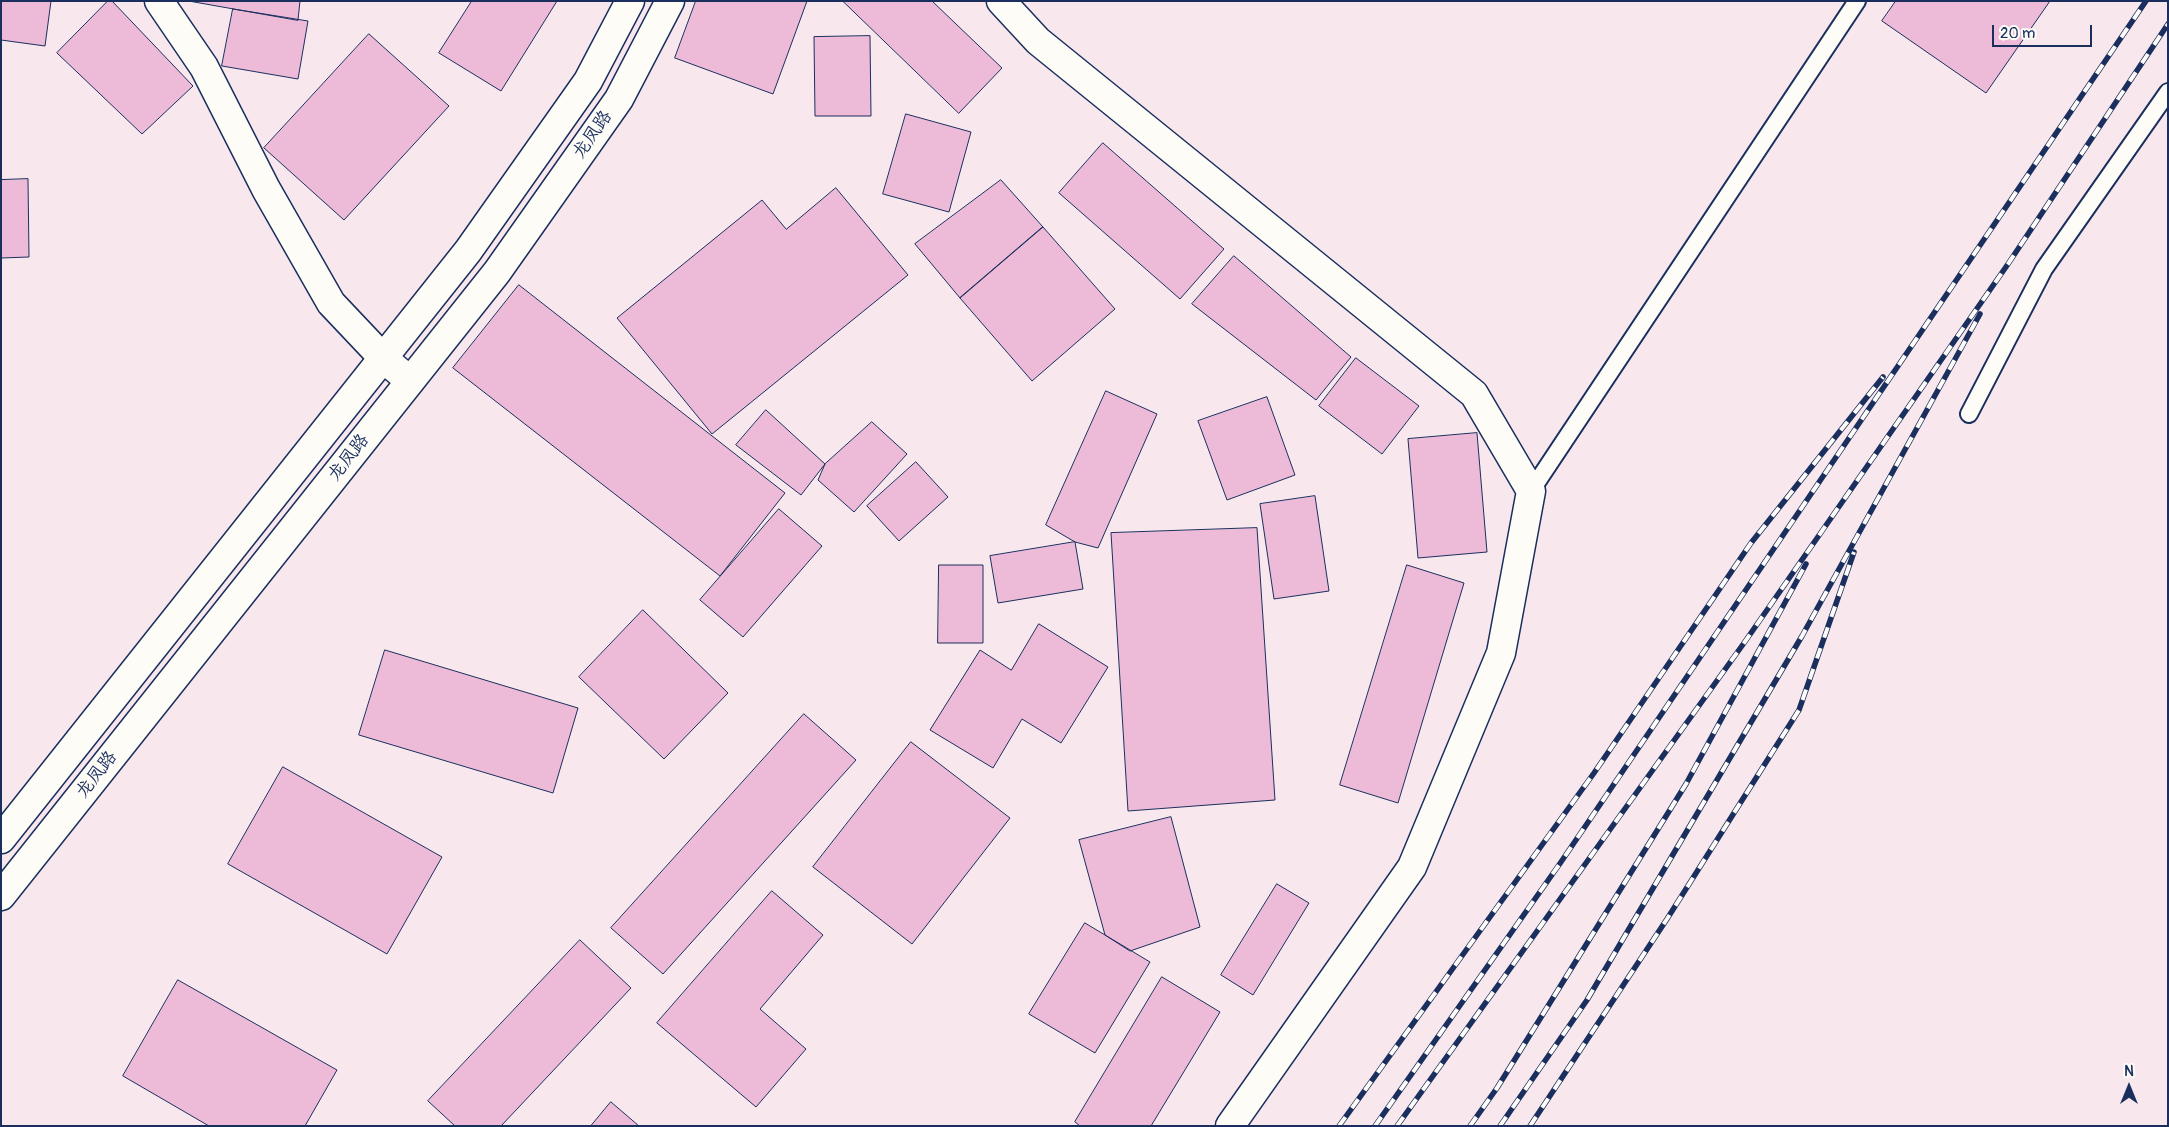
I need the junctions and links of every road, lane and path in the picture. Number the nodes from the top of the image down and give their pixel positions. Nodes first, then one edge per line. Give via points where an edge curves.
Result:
1 (158, 1) edge
2 (630, 1) edge
3 (670, 1) edge
4 (1001, 1) edge
5 (1857, 1) edge
6 (2168, 92) edge
7 (384, 358) junction
8 (410, 381) junction
9 (1969, 414) dead end
10 (1531, 491) junction
11 (1, 839) edge
12 (1, 896) edge
13 (1230, 1126) edge

1 - 7 main road via 204,67 266,189 331,303
2 - 7 main road, 龙凤路 via 588,81 468,251
3 - 8 main road, 龙凤路 via 619,99 497,272
4 - 10 main road via 1038,41 1474,394
5 - 10 lane
6 - 9 lane via 2044,268
7 - 8 main road
7 - 11 main road, 龙凤路
8 - 12 main road, 龙凤路
10 - 13 main road via 1501,653 1412,867

